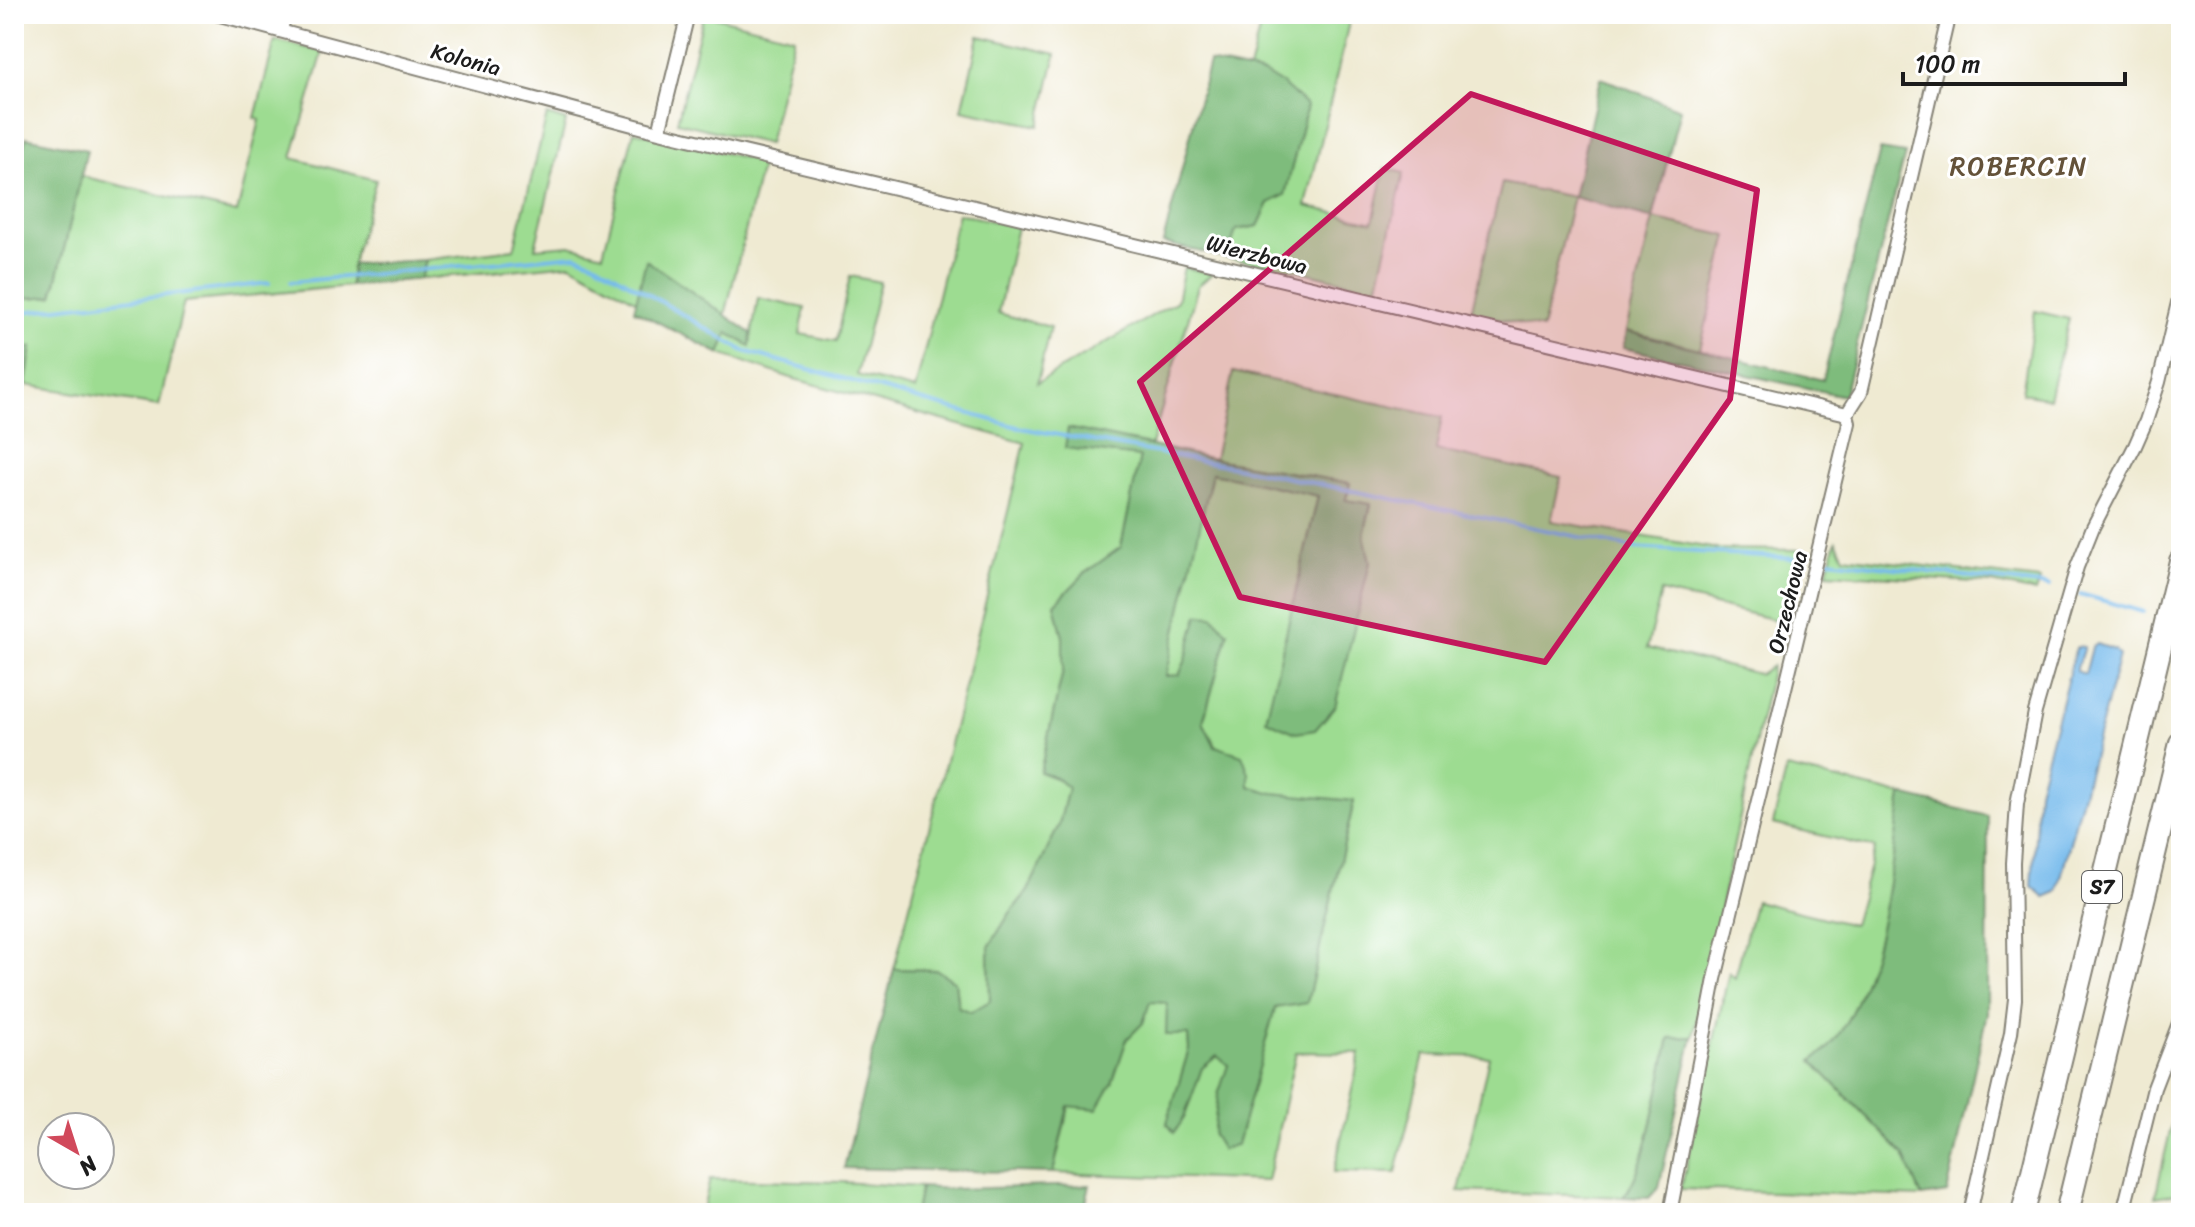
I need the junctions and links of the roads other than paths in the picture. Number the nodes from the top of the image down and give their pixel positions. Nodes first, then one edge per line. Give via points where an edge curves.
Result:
1 (216, 14) edge
2 (285, 14) edge
3 (688, 14) edge
4 (1949, 14) edge
5 (281, 30) junction
6 (659, 132) junction
7 (2181, 290) edge
8 (1847, 414) junction
9 (2181, 561) edge
10 (2181, 743) edge
11 (2181, 1018) edge
12 (1670, 1208) edge
13 (2124, 1209) edge
14 (1970, 1213) edge
15 (2023, 1213) edge
16 (2067, 1213) edge

1 - 5 street, Kolonia
2 - 5 street
3 - 6 street
4 - 8 street, Orzechowa via 1861,392
5 - 6 street, Kolonia
6 - 8 street, Wierzbowa
7 - 14 street via 2146,421 2077,567 2035,712 2017,804 2011,1033
8 - 12 street, Orzechowa via 1821,547 1715,979
9 - 15 highway, S7
10 - 16 highway, S7
11 - 13 street via 2154,1088

